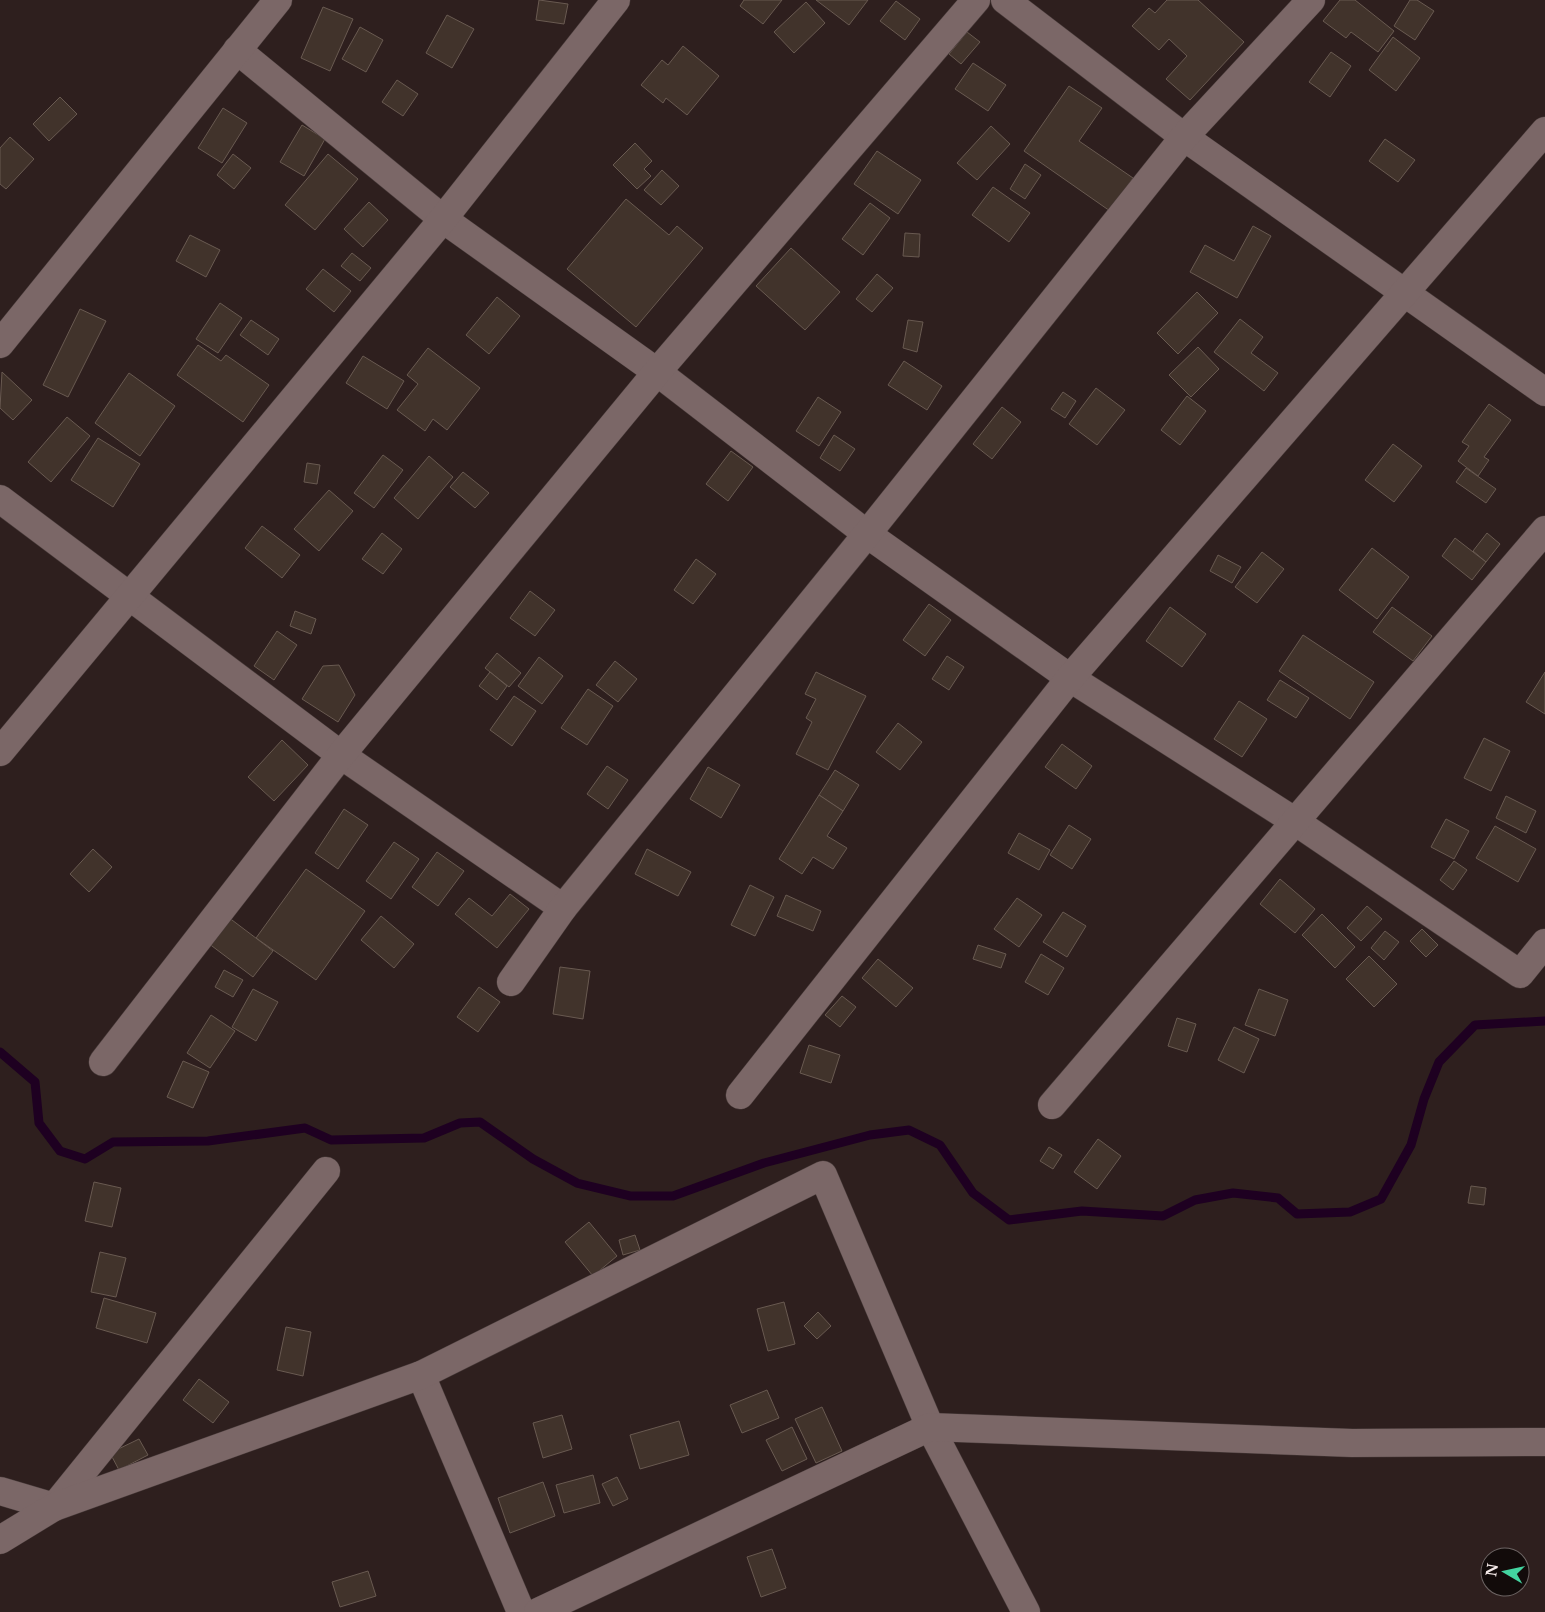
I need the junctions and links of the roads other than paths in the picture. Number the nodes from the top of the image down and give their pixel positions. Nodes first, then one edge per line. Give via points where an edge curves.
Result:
1 (278, 0) edge
2 (616, 0) edge
3 (976, 0) edge
4 (1005, 0) edge
5 (1310, 0) edge
6 (237, 50) junction
7 (1545, 131) edge
8 (1184, 137) junction
9 (443, 219) junction
10 (1403, 293) junction
11 (0, 344) edge
12 (657, 372) junction
13 (1545, 392) edge
14 (0, 499) edge
15 (1545, 530) edge
16 (867, 534) junction
17 (128, 597) junction
18 (1070, 678) junction
19 (0, 752) edge
20 (341, 755) junction
21 (1296, 822) junction
22 (563, 908) junction
23 (1545, 942) edge
24 (511, 982) dead end
25 (103, 1062) dead end
26 (740, 1095) dead end
27 (1052, 1105) dead end
28 (326, 1171) dead end
29 (421, 1375) junction
30 (930, 1427) junction
31 (1545, 1442) edge
32 (0, 1491) edge
33 (54, 1507) junction
34 (0, 1540) edge
35 (520, 1612) edge
36 (538, 1612) edge
37 (1026, 1612) edge

1 - 6 street
2 - 9 street
3 - 12 street
4 - 8 street
5 - 8 street
6 - 9 street
6 - 11 street
7 - 10 street
8 - 10 street
8 - 16 street
9 - 12 street
9 - 17 street
10 - 13 street
10 - 18 street
12 - 16 street
12 - 20 street
14 - 17 street
15 - 21 street
16 - 18 street
16 - 22 street
17 - 19 street
17 - 20 street
18 - 21 street
18 - 26 street
20 - 22 street
20 - 25 street
21 - 23 street via 1520,974
21 - 27 street
22 - 24 street
28 - 33 street
29 - 30 street via 823,1175
29 - 33 street
29 - 35 street
30 - 31 street via 1352,1443
30 - 36 street
30 - 37 street
32 - 33 street
33 - 34 street

